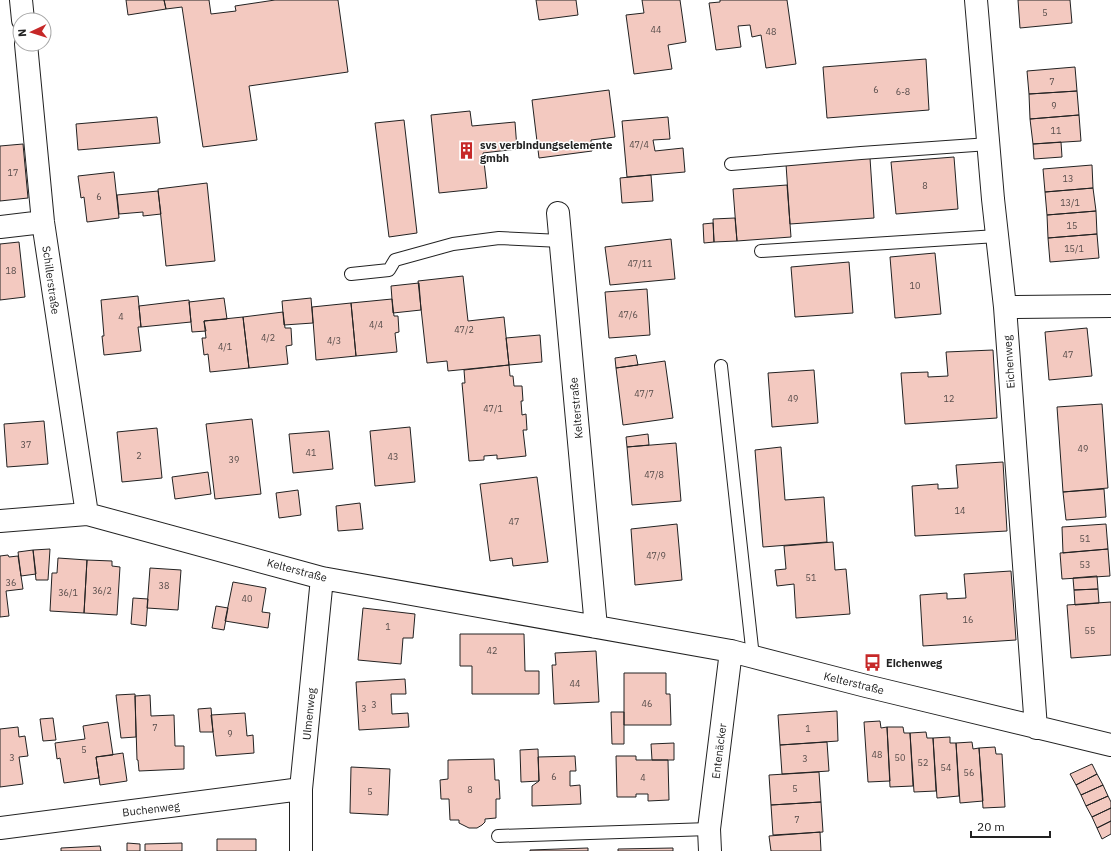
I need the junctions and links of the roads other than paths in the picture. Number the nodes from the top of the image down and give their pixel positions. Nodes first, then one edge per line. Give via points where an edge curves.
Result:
1 (21, 0) edge
2 (976, 0) edge
3 (22, 12) edge
4 (27, 52) edge
5 (989, 144) junction
6 (731, 164) dead end
7 (558, 213) dead end
8 (43, 222) junction
9 (0, 227) edge
10 (997, 236) junction
11 (561, 241) junction
12 (761, 251) dead end
13 (351, 274) dead end
14 (1111, 306) edge
15 (1005, 307) junction
16 (721, 366) dead end
17 (86, 514) junction
18 (0, 521) edge
19 (322, 578) junction
20 (596, 627) junction
21 (731, 651) junction
22 (753, 656) junction
23 (1036, 728) junction
24 (1111, 745) edge
25 (301, 789) junction
26 (0, 828) edge
27 (709, 829) junction
28 (498, 836) dead end
29 (301, 851) edge
30 (710, 851) edge

1 - 3 street
2 - 5 street, Eichenweg
4 - 8 street, Schillerstraße
5 - 6 lane
5 - 10 street, Eichenweg
7 - 11 street, Kelterstraße
8 - 9 street
8 - 17 street, Schillerstraße
10 - 12 lane
10 - 15 street, Eichenweg
11 - 13 lane via 500,238 453,244 396,260 389,270
11 - 20 street, Kelterstraße
14 - 15 street
15 - 23 street, Eichenweg
16 - 22 lane
17 - 18 street, Kelterstraße
17 - 19 street, Kelterstraße
19 - 20 street, Kelterstraße
19 - 25 street, Ulmenweg
20 - 21 street, Kelterstraße
21 - 22 street, Kelterstraße
21 - 27 street, Entenäcker
22 - 23 street, Kelterstraße
23 - 24 street, Kelterstraße
25 - 26 street, Buchenweg
25 - 29 street, Ulmenweg
27 - 28 lane
27 - 30 street, Entenäcker

